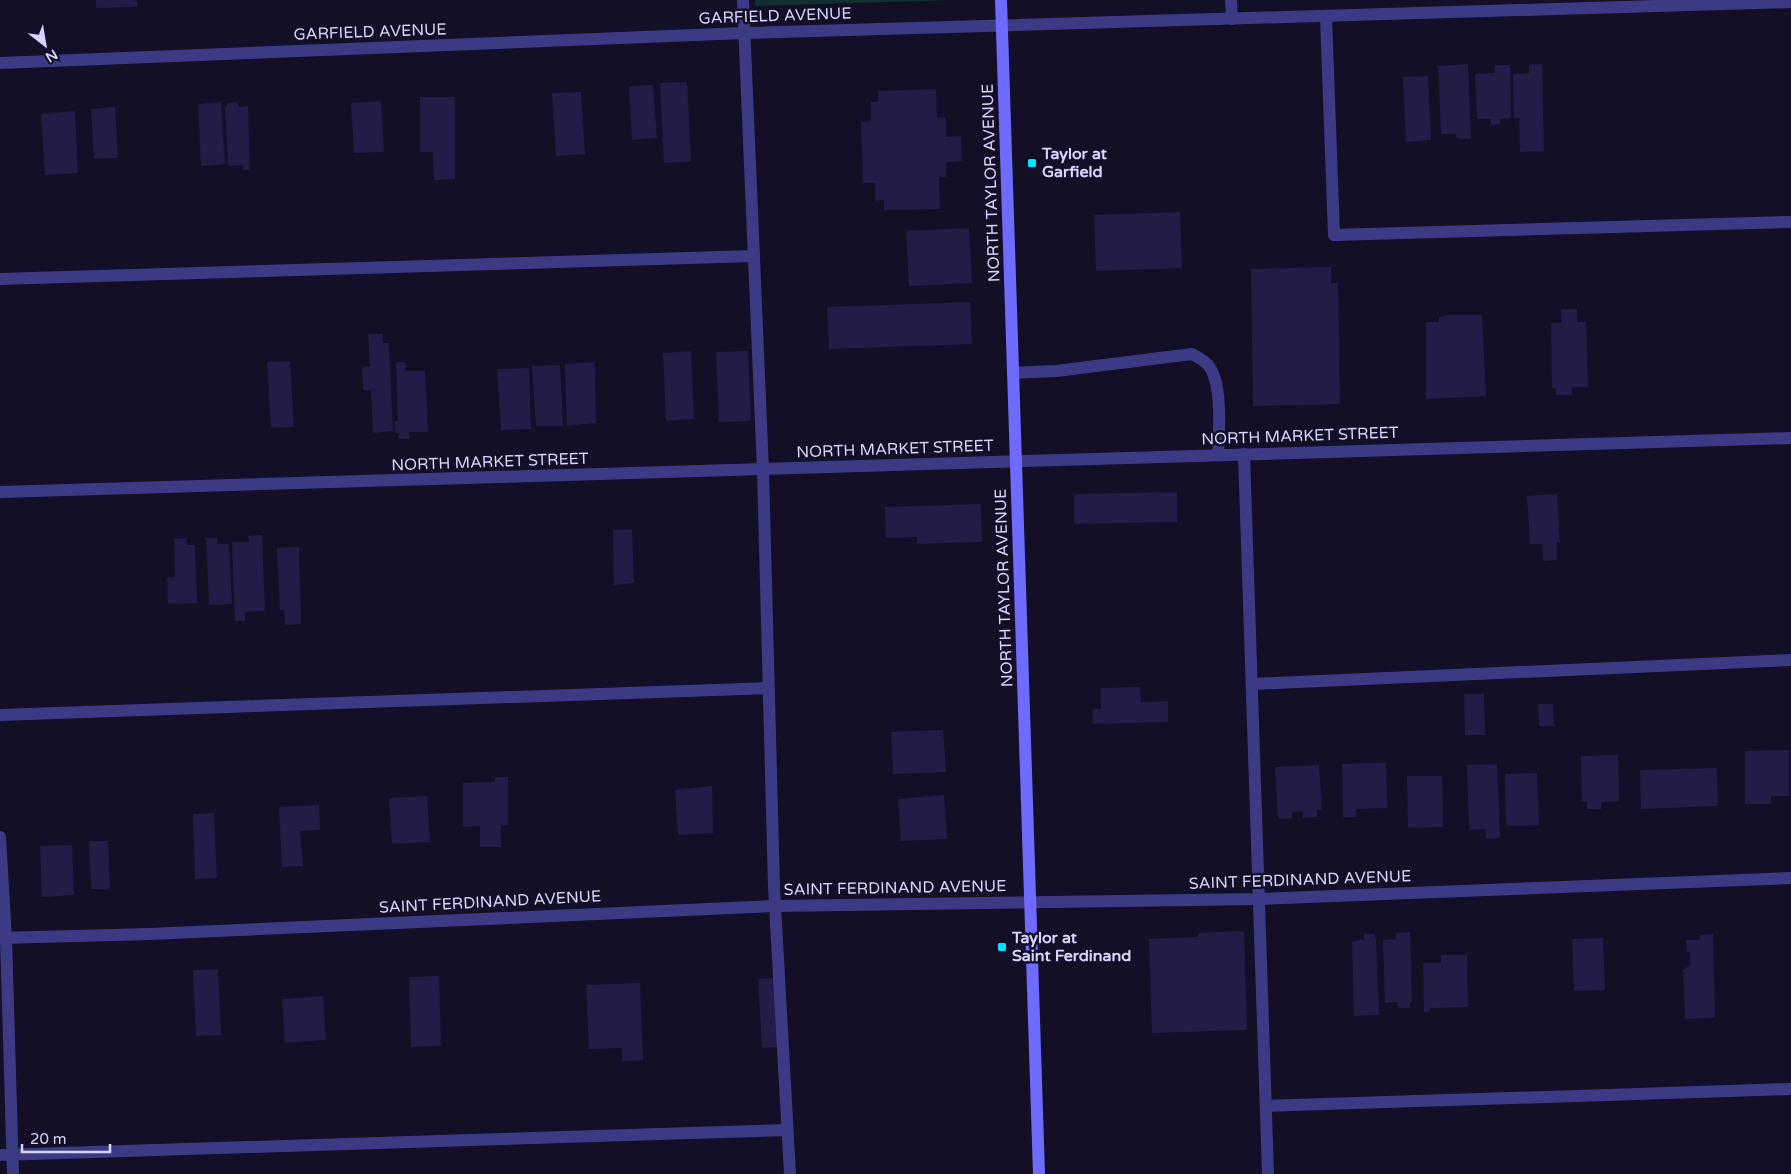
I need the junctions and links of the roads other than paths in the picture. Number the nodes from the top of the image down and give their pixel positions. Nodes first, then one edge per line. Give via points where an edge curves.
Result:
1 (743, 0) edge
2 (1001, 0) edge
3 (1231, 0) edge
4 (1791, 2) edge
5 (1326, 17) junction
6 (1232, 19) junction
7 (1002, 26) junction
8 (744, 33) junction
9 (0, 63) edge
10 (1791, 222) edge
11 (754, 256) junction
12 (0, 279) edge
13 (1013, 373) junction
14 (1791, 438) edge
15 (1244, 454) junction
16 (1218, 455) junction
17 (1016, 461) junction
18 (763, 470) junction
19 (0, 492) edge
20 (1791, 660) edge
21 (1252, 684) junction
22 (769, 688) junction
23 (0, 716) edge
24 (0, 837) edge
25 (1791, 878) edge
26 (1259, 899) junction
27 (1030, 902) junction
28 (775, 906) junction
29 (3, 938) edge
30 (1791, 1089) edge
31 (1266, 1106) junction
32 (787, 1130) junction
33 (6, 1155) edge
34 (13, 1174) edge
35 (790, 1174) edge
36 (1038, 1174) edge
37 (1268, 1174) edge

1 - 8 street
2 - 7 street, NORTH TAYLOR AVENUE
3 - 6 street
4 - 5 street, GARFIELD AVENUE
5 - 6 street, GARFIELD AVENUE
5 - 10 street via 1334,235
6 - 7 street, GARFIELD AVENUE
7 - 8 street, GARFIELD AVENUE
7 - 13 street, NORTH TAYLOR AVENUE
8 - 9 street, GARFIELD AVENUE
8 - 11 street
11 - 12 street
11 - 18 street
13 - 16 street via 1056,371 1192,354 1209,365 1216,383
13 - 17 street, NORTH TAYLOR AVENUE
14 - 15 street, NORTH MARKET STREET
15 - 16 street, NORTH MARKET STREET
15 - 21 street
16 - 17 street, NORTH MARKET STREET
17 - 18 street, NORTH MARKET STREET
17 - 27 street, NORTH TAYLOR AVENUE
18 - 19 street, NORTH MARKET STREET
18 - 22 street
20 - 21 street
21 - 26 street
22 - 23 street
22 - 28 street
24 - 29 street
25 - 26 street, SAINT FERDINAND AVENUE
26 - 27 street, SAINT FERDINAND AVENUE
26 - 31 street
27 - 28 street, SAINT FERDINAND AVENUE
27 - 36 street, NORTH TAYLOR AVENUE
28 - 29 street, SAINT FERDINAND AVENUE via 160,934
28 - 32 street
29 - 33 street
30 - 31 street
31 - 37 street
32 - 33 street
32 - 35 street
33 - 34 street

